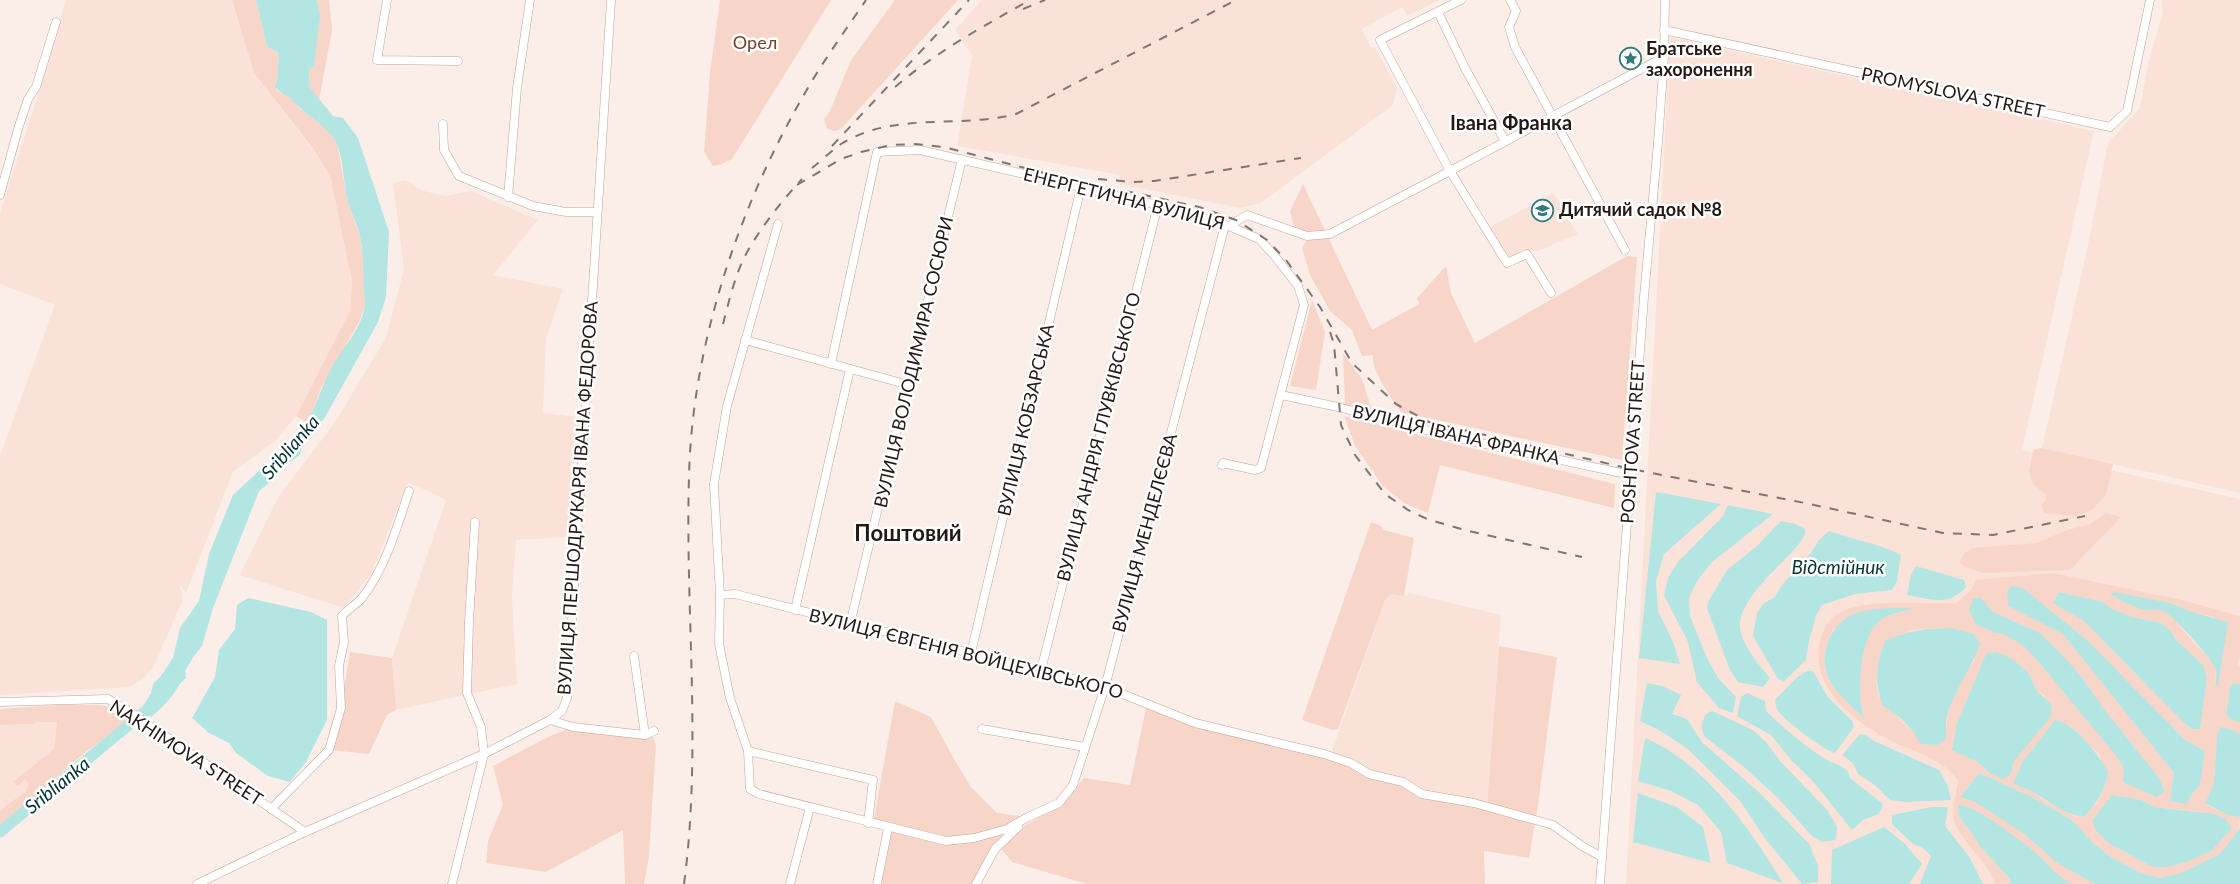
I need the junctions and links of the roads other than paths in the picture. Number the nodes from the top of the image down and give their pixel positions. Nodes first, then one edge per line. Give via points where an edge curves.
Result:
1 (387, 0) edge
2 (530, 0) edge
3 (611, 0) edge
4 (1461, 0) edge
5 (1510, 0) edge
6 (1665, 0) edge
7 (2150, 0) edge
8 (1438, 12) junction
9 (56, 22) dead end
10 (1664, 30) junction
11 (1664, 57) junction
12 (458, 61) dead end
13 (1554, 116) junction
14 (443, 124) dead end
15 (1506, 141) junction
16 (962, 159) junction
17 (1450, 171) junction
18 (1081, 187) junction
19 (0, 195) edge
20 (508, 197) junction
21 (1158, 205) junction
22 (597, 212) junction
23 (778, 224) dead end
24 (1227, 226) junction
25 (1625, 250) dead end
26 (1550, 293) dead end
27 (745, 340) junction
28 (831, 364) junction
29 (850, 369) junction
30 (909, 385) junction
31 (1281, 395) junction
32 (1222, 466) dead end
33 (1631, 475) junction
34 (409, 491) dead end
35 (475, 522) dead end
36 (720, 595) junction
37 (794, 610) junction
38 (850, 624) junction
39 (970, 653) junction
40 (634, 656) dead end
41 (1041, 670) junction
42 (1105, 687) junction
43 (0, 702) edge
44 (550, 720) junction
45 (982, 730) dead end
46 (654, 731) dead end
47 (645, 735) junction
48 (1085, 747) junction
49 (748, 751) junction
50 (484, 754) junction
51 (810, 807) junction
52 (271, 809) junction
53 (1028, 817) junction
54 (868, 823) junction
55 (888, 828) junction
56 (304, 832) junction
57 (1602, 857) junction
58 (197, 884) edge
59 (452, 884) edge
60 (790, 884) edge
61 (877, 884) edge
62 (976, 884) edge
63 (1600, 884) edge

1 - 12 street via 377,60
2 - 20 street via 517,88
3 - 22 street, ВУЛИЦЯ ПЕРШОДРУКАРЯ ІВАНА ФЕДОРОВА
4 - 8 street
5 - 13 street via 1516,11 1509,28 1515,47
6 - 10 street, POSHTOVA STREET
7 - 10 street, PROMYSLOVA STREET via 2126,110 2110,127
8 - 15 street
8 - 17 street via 1380,40
9 - 19 street via 36,87 28,99 18,129
10 - 11 street, POSHTOVA STREET
11 - 13 street
11 - 33 street, POSHTOVA STREET
13 - 15 street
13 - 25 street
14 - 20 street via 444,150 458,176
15 - 17 street
16 - 18 street, ЕНЕРГЕТИЧНА ВУЛИЦЯ
16 - 28 street, ЕНЕРГЕТИЧНА ВУЛИЦЯ via 920,150 877,152
16 - 30 street, ВУЛИЦЯ ВОЛОДИМИРА СОСЮРИ
17 - 24 street via 1330,234 1308,236 1248,215
17 - 26 street via 1507,263 1528,254
18 - 21 street, ЕНЕРГЕТИЧНА ВУЛИЦЯ
18 - 39 street, ВУЛИЦЯ КОБЗАРСЬКА
20 - 22 street via 566,212
21 - 24 street, ЕНЕРГЕТИЧНА ВУЛИЦЯ
21 - 41 street, ВУЛИЦЯ АНДРІЯ ГЛУВКІВСЬКОГО
22 - 44 street, ВУЛИЦЯ ПЕРШОДРУКАРЯ ІВАНА ФЕДОРОВА via 567,698 562,711
23 - 27 street
24 - 31 street, ЕНЕРГЕТИЧНА ВУЛИЦЯ via 1259,239 1290,273 1302,297 1301,321
24 - 42 street, ВУЛИЦЯ МЕНДЕЛЄЄВА
27 - 28 street
27 - 36 street via 727,406 714,484
28 - 29 street
29 - 30 street
29 - 37 street
30 - 38 street, ВУЛИЦЯ ВОЛОДИМИРА СОСЮРИ
31 - 32 street, ЕНЕРГЕТИЧНА ВУЛИЦЯ via 1261,468 1255,470 1224,463
31 - 33 street, ВУЛИЦЯ ІВАНА ФРАНКА via 1457,438
33 - 57 street, POSHTOVA STREET
34 - 52 street via 381,566 361,600 342,616 341,708 329,750
35 - 50 street via 467,693 481,728
36 - 37 street, ВУЛИЦЯ ЄВГЕНІЯ ВОЙЦЕХІВСЬКОГО via 735,594
36 - 49 street via 719,644 730,698
37 - 38 street, ВУЛИЦЯ ЄВГЕНІЯ ВОЙЦЕХІВСЬКОГО
38 - 39 street, ВУЛИЦЯ ЄВГЕНІЯ ВОЙЦЕХІВСЬКОГО
39 - 41 street, ВУЛИЦЯ ЄВГЕНІЯ ВОЙЦЕХІВСЬКОГО
40 - 47 street
41 - 42 street, ВУЛИЦЯ ЄВГЕНІЯ ВОЙЦЕХІВСЬКОГО
42 - 48 street, ВУЛИЦЯ МЕНДЕЛЄЄВА
42 - 57 street, ВУЛИЦЯ ЄВГЕНІЯ ВОЙЦЕХІВСЬКОГО via 1195,723 1333,757 1369,774 1403,782 1422,794 1474,802 1553,825
43 - 52 street, NAKHIMOVA STREET via 108,699
44 - 47 street via 574,727
44 - 50 street, ВУЛИЦЯ ПЕРШОДРУКАРЯ ІВАНА ФЕДОРОВА
45 - 48 street
46 - 47 street
48 - 53 street, ВУЛИЦЯ МЕНДЕЛЄЄВА via 1072,785 1058,803
49 - 51 street, ВУЛИЦЯ МЕНДЕЛЄЄВА via 750,789
49 - 54 street via 873,780
50 - 56 street, ВУЛИЦЯ ПЕРШОДРУКАРЯ ІВАНА ФЕДОРОВА
50 - 59 street
51 - 54 street, ВУЛИЦЯ МЕНДЕЛЄЄВА
51 - 60 street
52 - 56 street, NAKHIMOVA STREET
53 - 55 street, ВУЛИЦЯ МЕНДЕЛЄЄВА via 1007,829 946,841
53 - 62 street via 995,850
54 - 55 street, ВУЛИЦЯ МЕНДЕЛЄЄВА
55 - 61 street
56 - 58 street, ВУЛИЦЯ ПЕРШОДРУКАРЯ ІВАНА ФЕДОРОВА
57 - 63 street, POSHTOVA STREET

